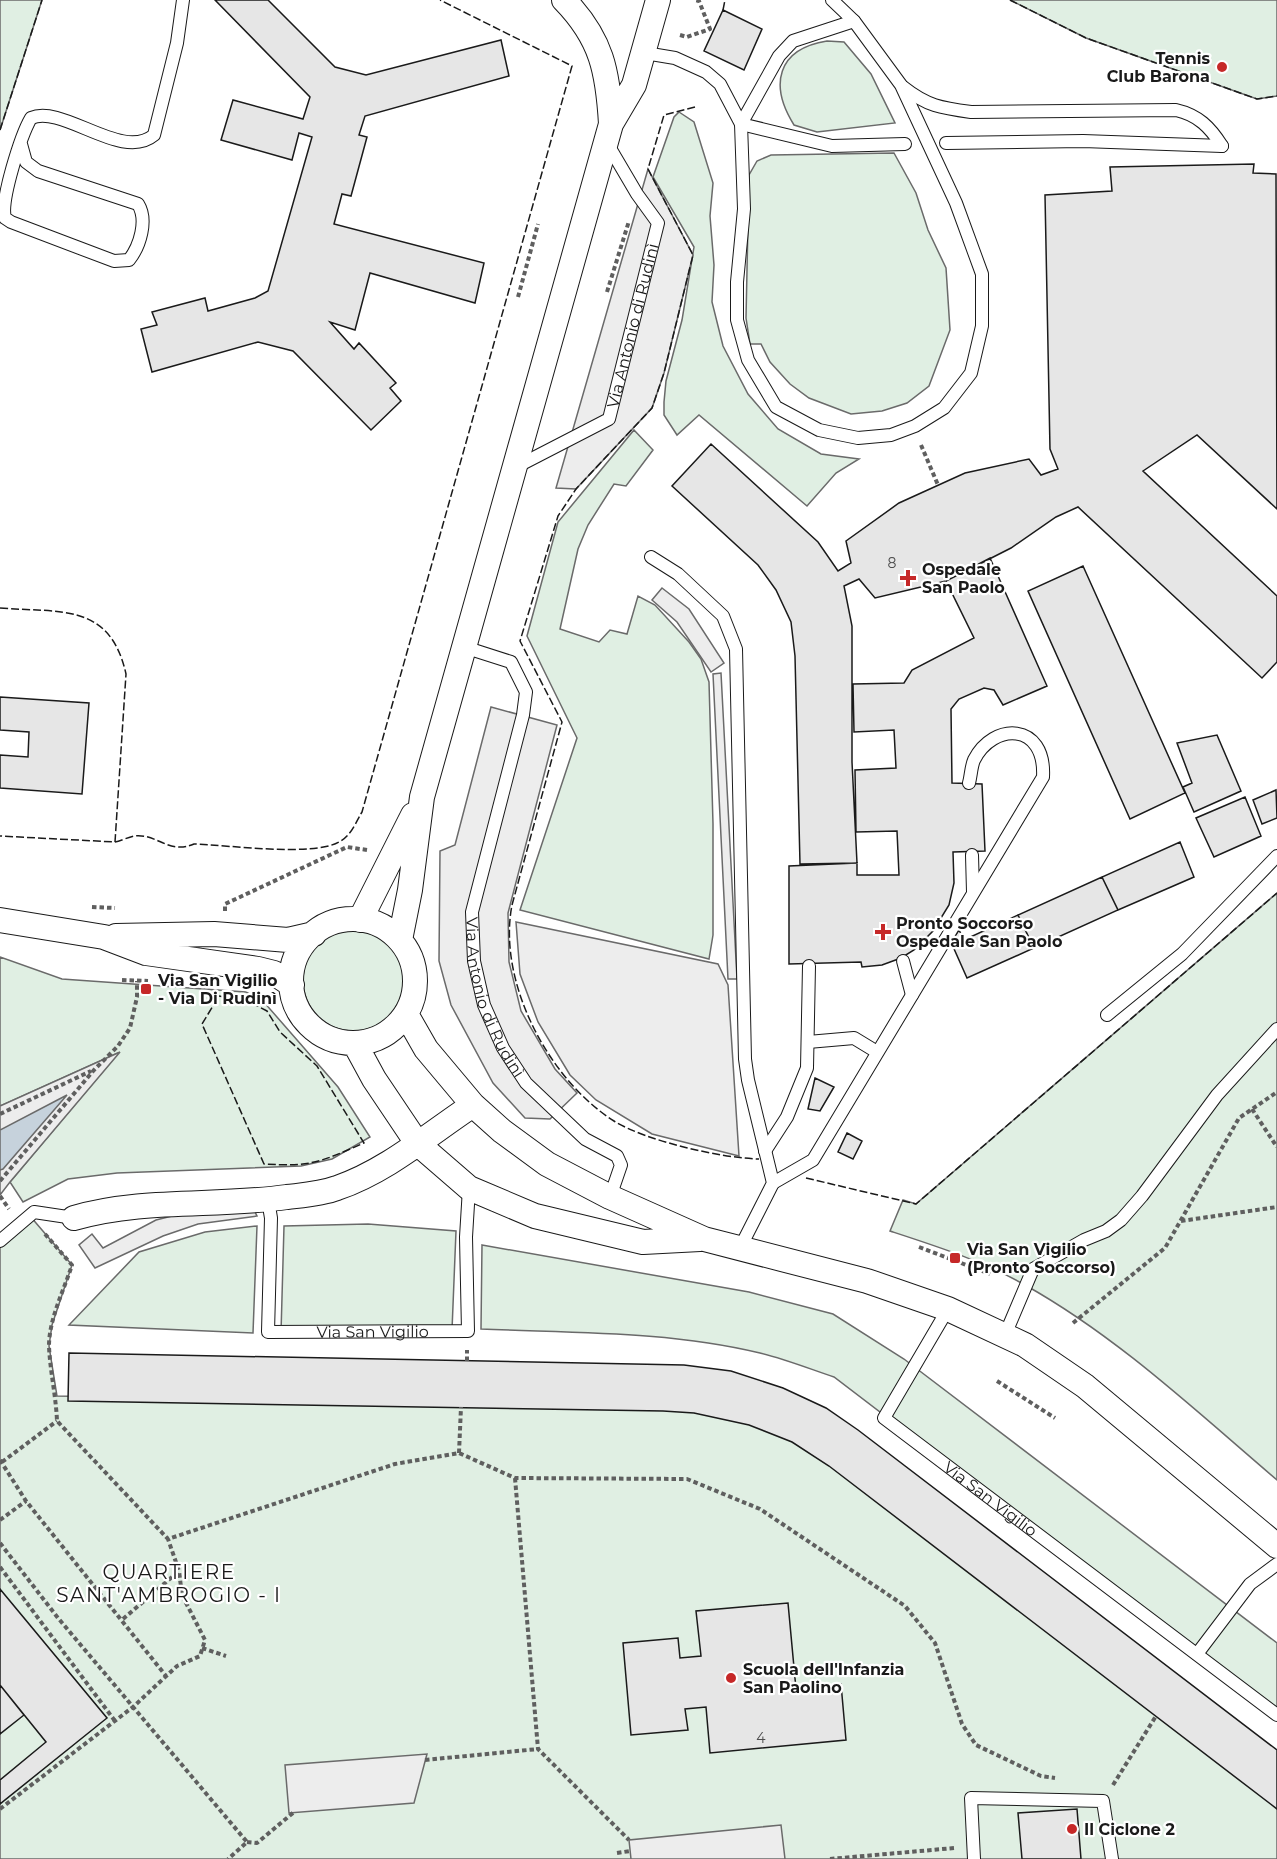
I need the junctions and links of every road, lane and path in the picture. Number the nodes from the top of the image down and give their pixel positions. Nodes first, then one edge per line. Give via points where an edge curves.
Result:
1 (183, 0) edge
2 (564, 0) edge
3 (658, 0) edge
4 (695, 0) edge
5 (832, 0) edge
6 (854, 21) junction
7 (680, 35) dead end
8 (645, 53) junction
9 (901, 85) junction
10 (741, 124) junction
11 (609, 133) junction
12 (946, 143) dead end
13 (21, 144) junction
14 (905, 144) dead end
15 (629, 221) dead end
16 (538, 224) dead end
17 (607, 292) dead end
18 (518, 297) dead end
19 (918, 439) dead end
20 (514, 467) junction
21 (938, 485) dead end
22 (651, 557) dead end
23 (464, 646) junction
24 (969, 783) dead end
25 (422, 797) junction
26 (374, 844) dead end
27 (972, 855) dead end
28 (1277, 856) edge
29 (973, 892) junction
30 (225, 915) dead end
31 (0, 920) edge
32 (360, 920) junction
33 (314, 934) junction
34 (104, 937) junction
35 (400, 940) junction
36 (903, 961) dead end
37 (809, 966) dead end
38 (137, 981) dead end
39 (291, 985) junction
40 (912, 995) junction
41 (406, 1014) junction
42 (1107, 1015) dead end
43 (1277, 1029) edge
44 (808, 1042) junction
45 (355, 1044) junction
46 (878, 1053) junction
47 (94, 1070) junction
48 (1277, 1092) edge
49 (473, 1105) junction
50 (1252, 1109) junction
51 (0, 1114) edge
52 (417, 1143) junction
53 (1277, 1147) edge
54 (765, 1151) junction
55 (0, 1181) edge
56 (773, 1183) junction
57 (469, 1188) junction
58 (610, 1197) junction
59 (268, 1200) junction
60 (1277, 1207) edge
61 (30, 1216) junction
62 (74, 1218) joint
63 (1181, 1221) junction
64 (704, 1239) junction
65 (0, 1241) edge
66 (919, 1247) dead end
67 (740, 1248) junction
68 (990, 1274) dead end
69 (948, 1309) junction
70 (1073, 1323) dead end
71 (1005, 1335) junction
72 (997, 1381) dead end
73 (461, 1407) dead end
74 (1056, 1418) dead end
75 (57, 1421) junction
76 (459, 1453) junction
77 (1, 1461) edge
78 (515, 1478) junction
79 (26, 1501) junction
80 (0, 1520) edge
81 (168, 1539) junction
82 (0, 1543) edge
83 (1277, 1546) edge
84 (1277, 1564) edge
85 (0, 1568) edge
86 (179, 1571) junction
87 (122, 1619) junction
88 (202, 1648) junction
89 (1197, 1654) junction
90 (226, 1656) dead end
91 (166, 1676) junction
92 (133, 1707) junction
93 (1277, 1715) edge
94 (1156, 1716) dead end
95 (116, 1721) junction
96 (538, 1749) junction
97 (425, 1760) dead end
98 (1065, 1779) dead end
99 (1103, 1801) junction
100 (0, 1809) edge
101 (294, 1812) dead end
102 (629, 1840) dead end
103 (247, 1842) junction
104 (630, 1851) dead end
105 (617, 1853) dead end
106 (974, 1853) edge
107 (228, 1859) edge
108 (831, 1859) edge
109 (1112, 1859) edge

1 - 13 lane via 177,43 154,135 147,141 126,142 38,115 27,125
2 - 11 street, Via Antonio di Rudinì via 582,18 609,79
3 - 8 street, Via Antonio di Rudinì
4 - 7 path via 699,1 710,29 687,37
5 - 6 lane
6 - 9 lane
6 - 10 lane via 793,41 779,56
8 - 10 lane via 675,58 706,72 720,84
8 - 11 street, Via Antonio di Rudinì via 634,85
9 - 10 lane via 956,203 982,274 982,326 971,373 944,408 891,435 858,438 819,430 776,407 748,360 737,320 744,209
9 - 12 lane via 937,108 971,112 1192,113 1211,128 1222,146 1083,141
10 - 14 lane via 832,146
11 - 20 street, Via Antonio di Rudinì
11 - 20 lane, Via Antonio di Rudinì via 638,196 658,223 609,419
13 - 13 lane via 2,205 5,218 114,261 129,260 144,221 138,204 38,171 26,162
15 - 17 path
16 - 18 path
19 - 21 path
20 - 23 street, Via Antonio di Rudinì
22 - 54 lane via 678,574 723,616 736,649 745,1059
23 - 25 street, Via Antonio di Rudinì
23 - 58 lane, Via Antonio di Rudinì via 511,662 526,692 472,912 474,962 484,1005 502,1048 526,1083 585,1139 617,1156 621,1165
24 - 29 lane via 973,762 992,740 1017,733 1034,741 1041,750 1042,777
25 - 32 street, Via Antonio di Rudinì
25 - 35 street, Via Antonio di Rudinì
26 - 30 path via 366,852 347,846 225,904
27 - 29 lane
28 - 42 lane via 1182,954
29 - 40 lane
31 - 34 street
32 - 33 street via 334,923
32 - 35 street via 379,925
33 - 34 street via 288,940 214,934
33 - 39 street via 296,958
34 - 39 street via 146,952 274,973
35 - 41 street via 414,972 415,987
36 - 40 lane
37 - 44 lane
38 - 47 path via 130,1028
39 - 45 street via 299,1011 313,1029 333,1040
40 - 46 lane
41 - 45 street via 382,1036
41 - 49 street via 426,1049
43 - 71 lane via 1217,1095 1121,1220 1106,1232 1033,1269
44 - 46 lane via 854,1038
44 - 54 lane via 807,1068 787,1117
45 - 52 street
46 - 56 lane via 813,1160
47 - 51 path
47 - 55 path
48 - 50 path
49 - 52 street
49 - 58 street via 546,1164
50 - 53 path
50 - 63 path via 1239,1118 1229,1133
52 - 57 street
52 - 59 street via 356,1181 334,1189
54 - 56 lane
56 - 67 lane
57 - 59 lane, Via San Vigilio via 468,1331 268,1332
57 - 64 street via 535,1216 643,1242
58 - 64 street
59 - 62 street via 107,1208
60 - 63 path
61 - 62 lane via 34,1212
61 - 65 lane
61 - 75 path via 72,1265 49,1346
63 - 70 path via 1155,1258
64 - 67 street
66 - 68 path
67 - 69 street via 867,1281
69 - 71 street
69 - 89 lane, Via San Vigilio via 884,1418
71 - 83 street via 1053,1362 1085,1386
72 - 74 path
73 - 76 path
75 - 77 path
75 - 81 path
76 - 78 path
76 - 81 path via 395,1464
77 - 79 path
78 - 96 path
78 - 98 path via 687,1479 760,1509 905,1606 934,1643 962,1724 976,1745 1041,1776
79 - 80 path
79 - 87 path
81 - 86 path
82 - 92 path
84 - 89 lane via 1250,1584
85 - 95 path
86 - 87 path
86 - 88 path via 182,1595 205,1640
87 - 91 path
88 - 90 path
88 - 91 path via 200,1656 177,1666
89 - 93 lane, Via San Vigilio
91 - 92 path
92 - 95 path
92 - 103 path
94 - 99 path
95 - 100 path
96 - 97 path
96 - 102 path
99 - 106 lane via 971,1798
99 - 109 lane
101 - 103 path via 257,1843
103 - 107 path
104 - 105 path
106 - 108 path

